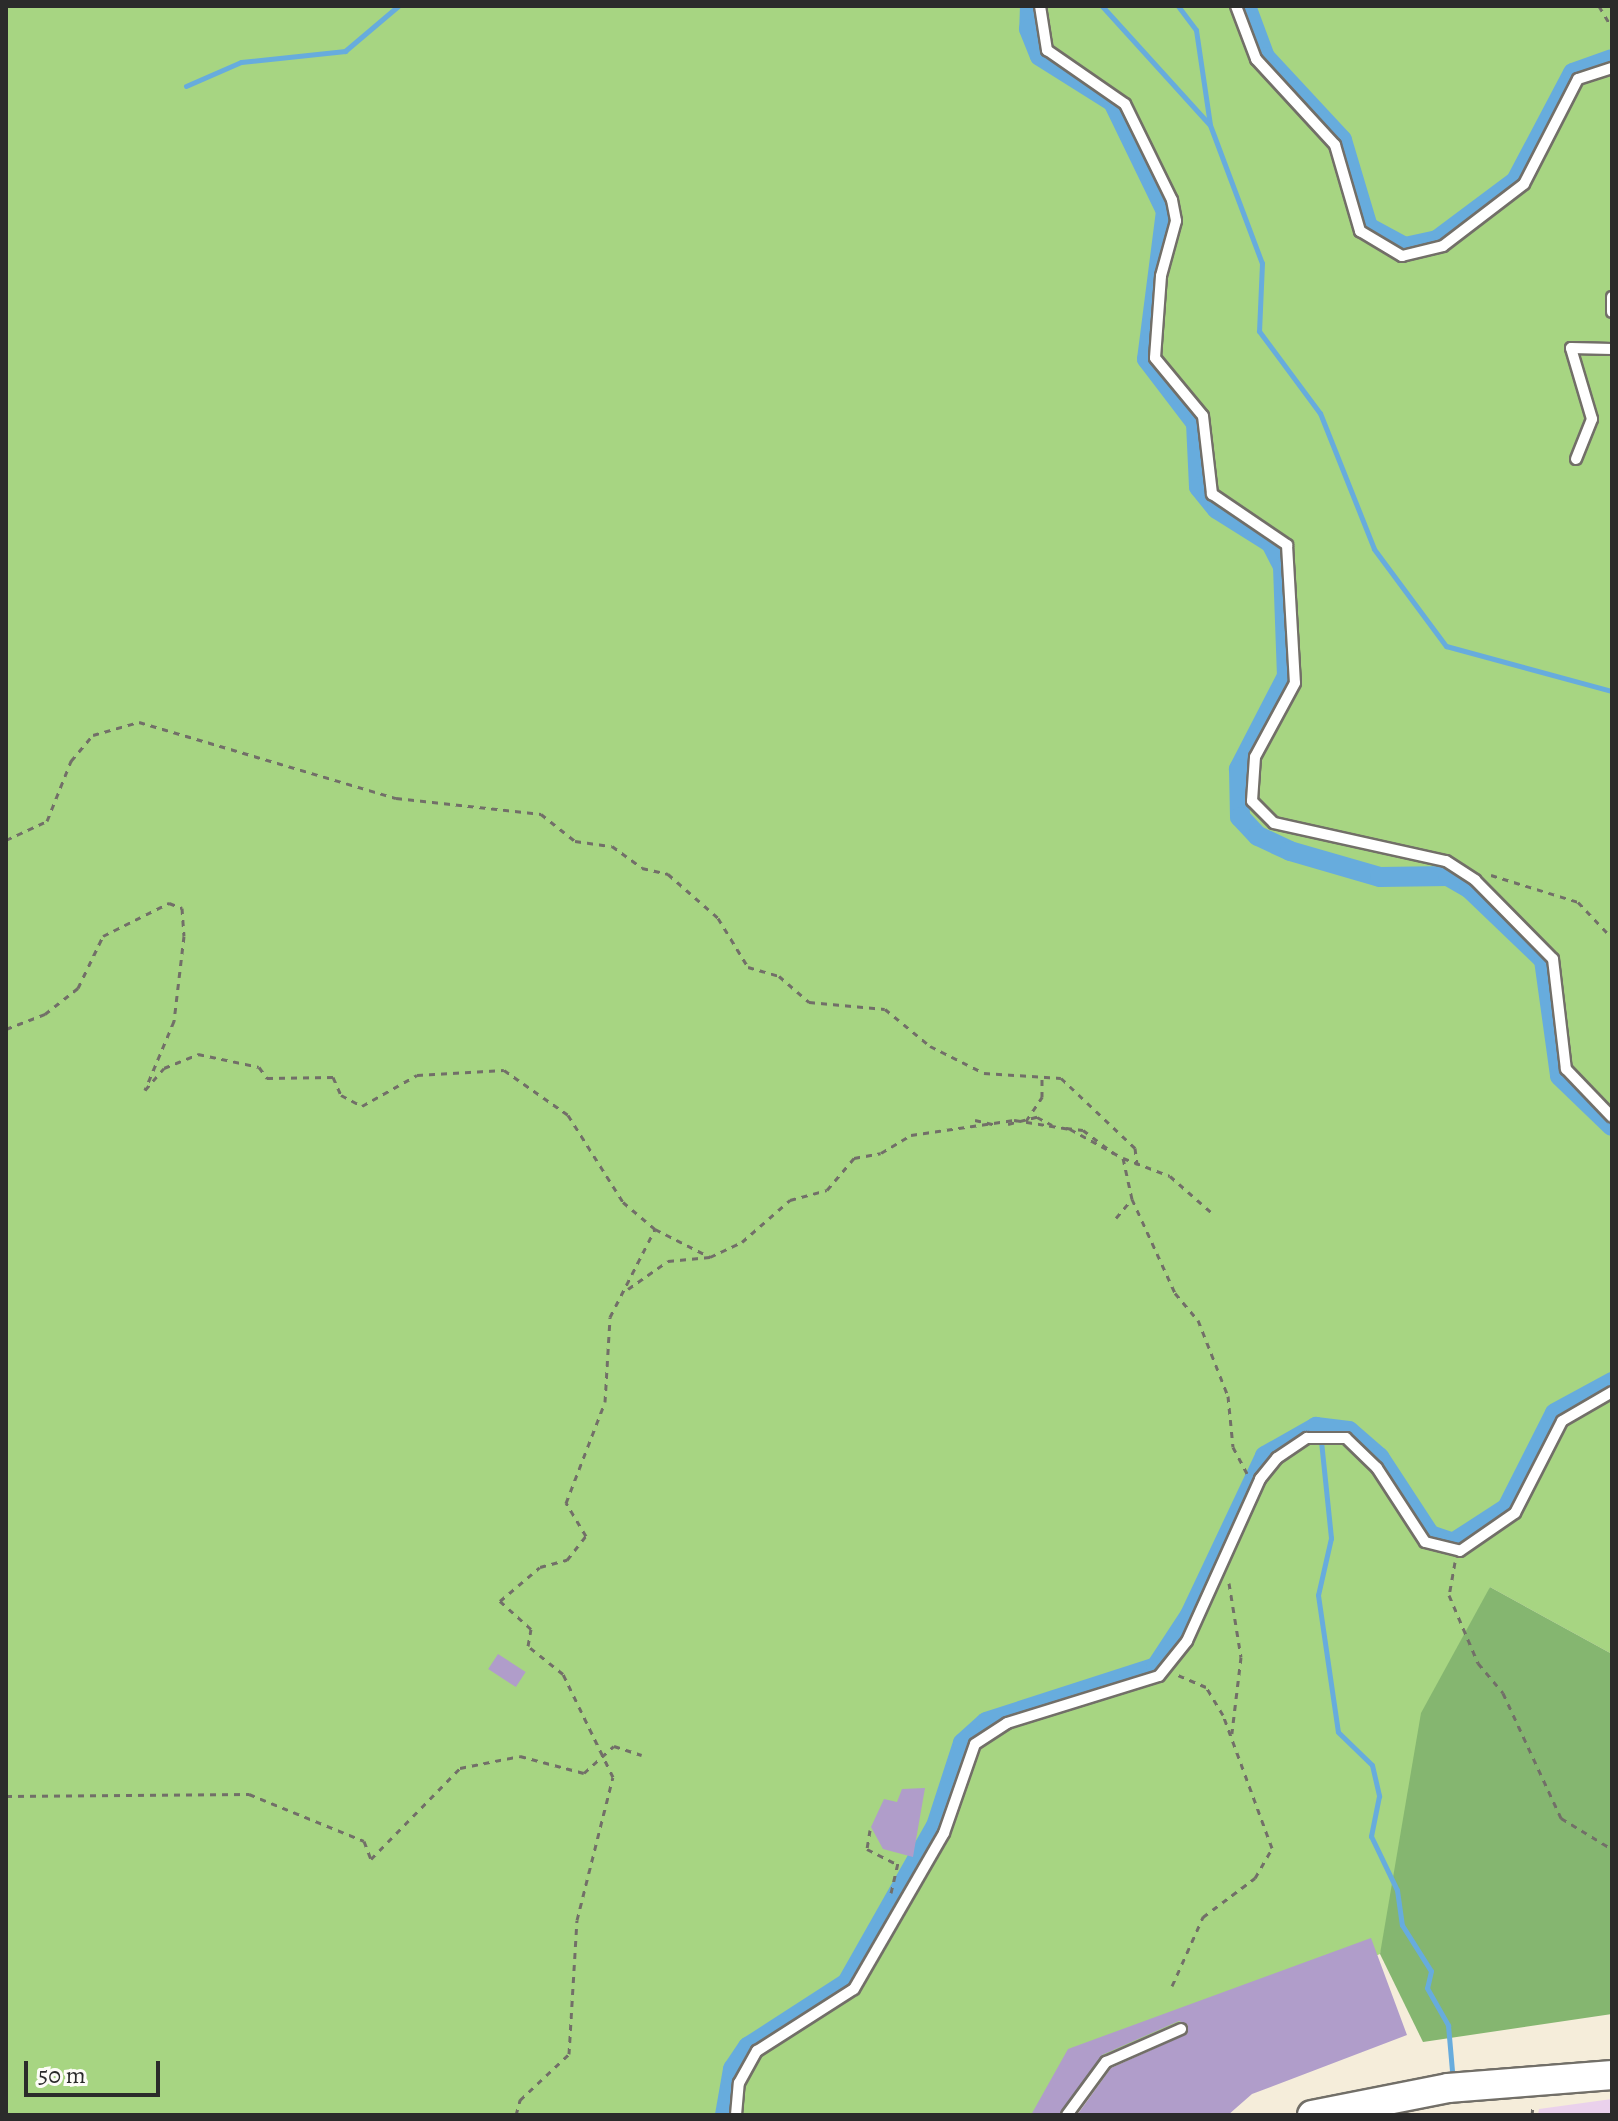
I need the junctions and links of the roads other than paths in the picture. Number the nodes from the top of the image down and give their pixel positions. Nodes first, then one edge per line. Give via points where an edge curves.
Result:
1 (1040, 6) edge
2 (1236, 6) edge
3 (1612, 68) edge
4 (1612, 297) edge
5 (1612, 312) edge
6 (1612, 349) edge
7 (1576, 459) dead end
8 (1612, 1117) edge
9 (1612, 1392) edge
10 (1181, 2029) dead end
11 (1612, 2075) edge
12 (736, 2115) edge
13 (1067, 2115) edge
14 (1312, 2115) edge

1 - 8 lane via 1047,50 1125,104 1172,200 1176,221 1161,276 1155,358 1203,416 1212,494 1287,545 1295,683 1255,757 1252,801 1274,823 1446,861 1475,880 1551,955 1566,1069
2 - 3 lane via 1256,59 1335,145 1360,231 1402,256 1443,246 1524,184 1578,79
4 - 5 lane
6 - 7 lane via 1571,348 1592,419
9 - 12 lane via 1562,1421 1515,1513 1460,1551 1425,1542 1355,1444 1318,1436 1267,1467 1187,1641 1159,1676 981,1737 965,1762 944,1833 854,1989 757,2051 739,2083
10 - 13 lane via 1106,2062
11 - 14 street via 1448,2088

